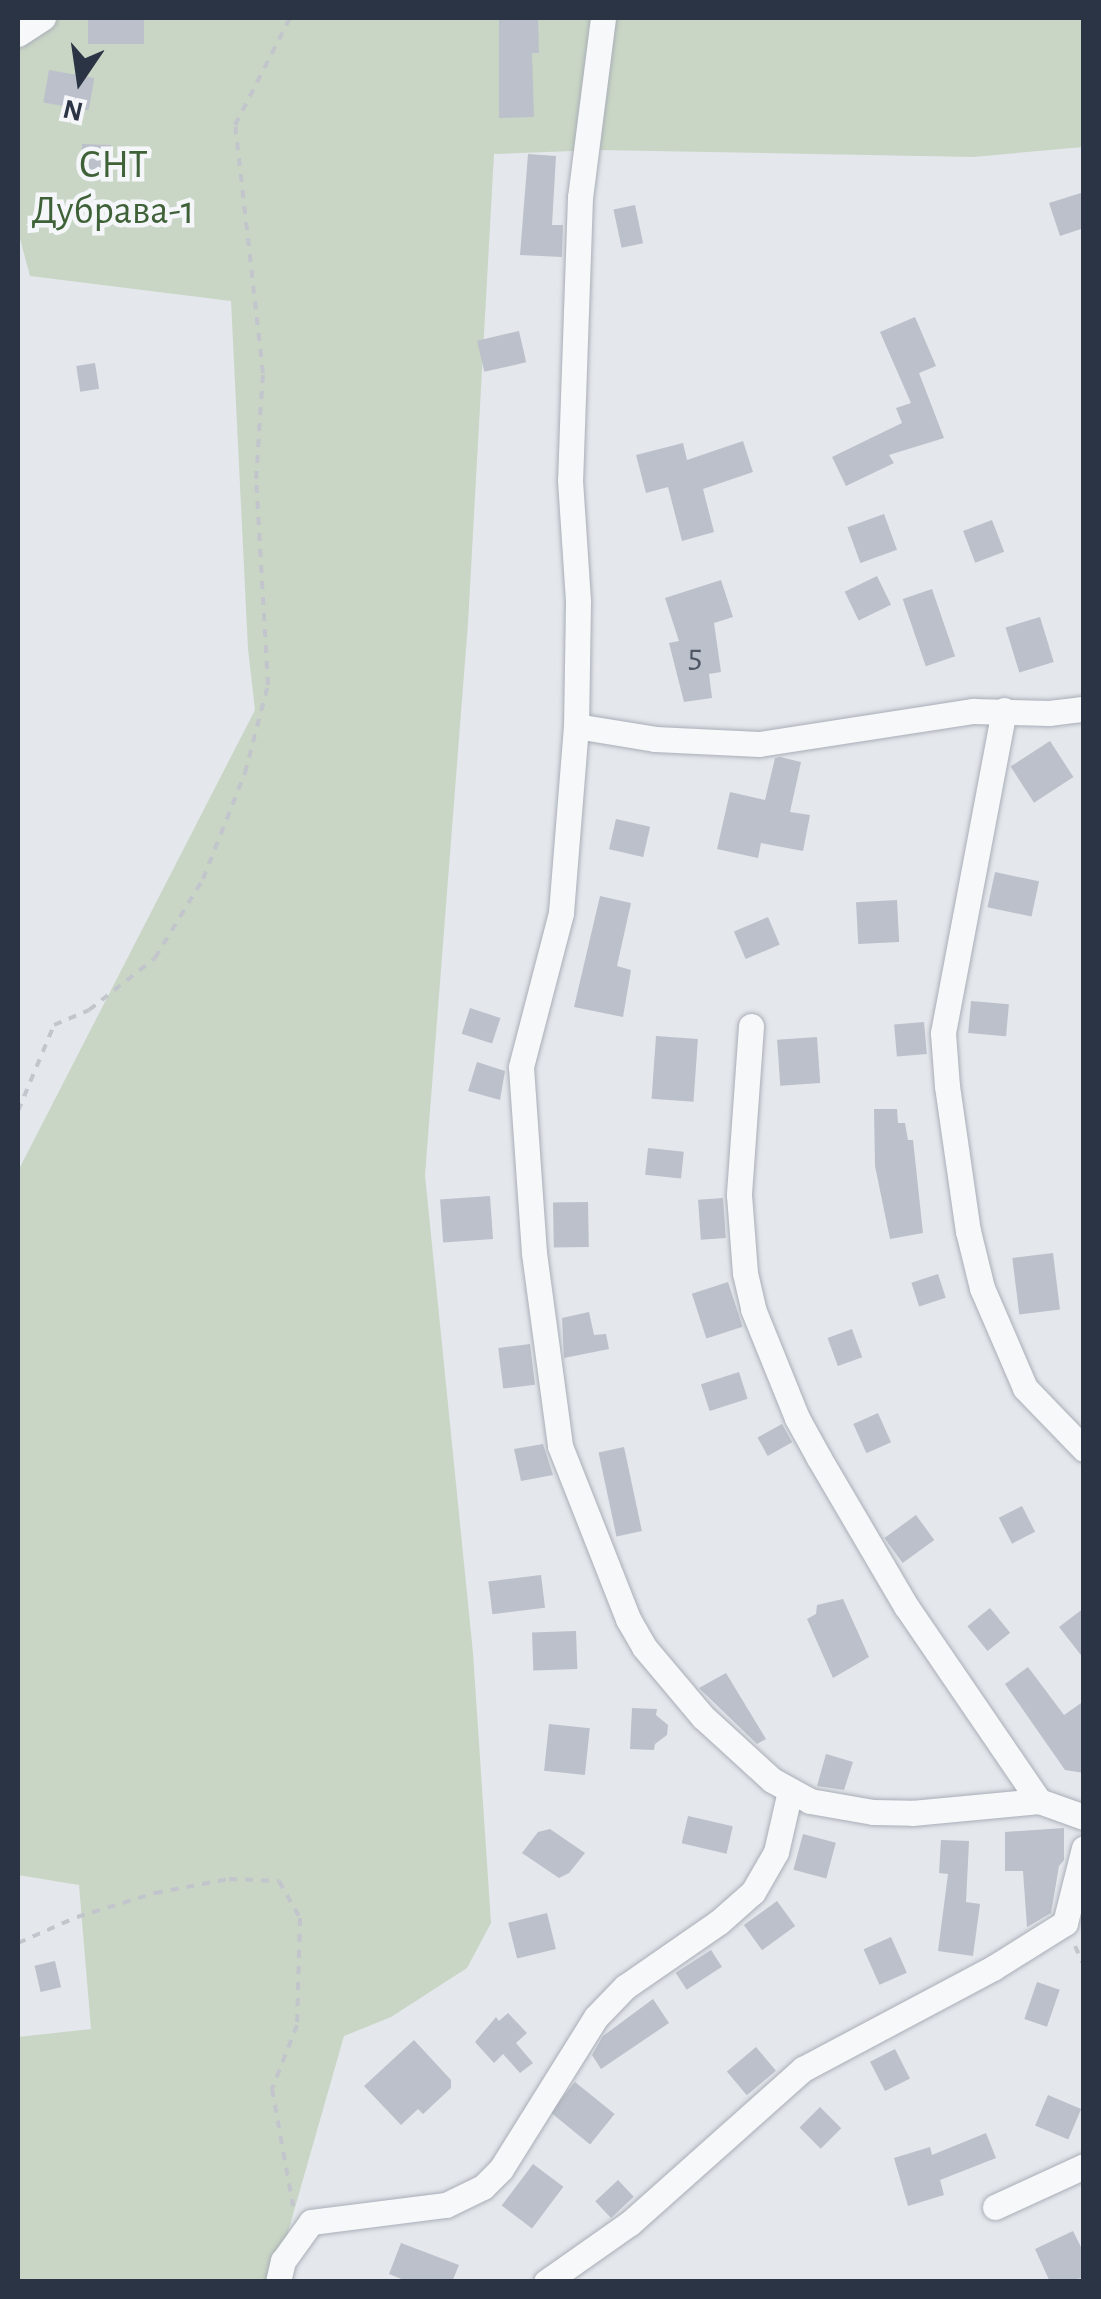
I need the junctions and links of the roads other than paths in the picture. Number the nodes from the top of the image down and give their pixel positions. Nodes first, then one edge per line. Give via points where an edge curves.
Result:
1 (43, 18) edge
2 (602, 18) edge
3 (18, 34) edge
4 (1084, 708) edge
5 (1004, 710) junction
6 (576, 726) junction
7 (752, 1026) dead end
8 (1084, 1449) edge
9 (790, 1791) junction
10 (1039, 1801) junction
11 (1084, 1817) edge
12 (1084, 1848) edge
13 (1084, 2166) edge
14 (995, 2207) dead end
15 (278, 2282) edge
16 (546, 2282) edge

1 - 3 street
2 - 6 street via 580,214 570,480
4 - 5 street
5 - 6 street via 759,744 655,739
5 - 8 street via 943,1033 947,1086 982,1288 1025,1388
6 - 9 street via 561,913 522,1067 534,1252 560,1446 644,1647 703,1717
7 - 10 street via 739,1195 754,1310 819,1458 906,1606
9 - 10 street via 830,1807 912,1814
9 - 15 street via 776,1852 753,1892 625,1987 596,2017 502,2168 446,2205 310,2222 283,2260
10 - 11 street
12 - 16 street via 1065,1923 802,2070 630,2223
13 - 14 street

